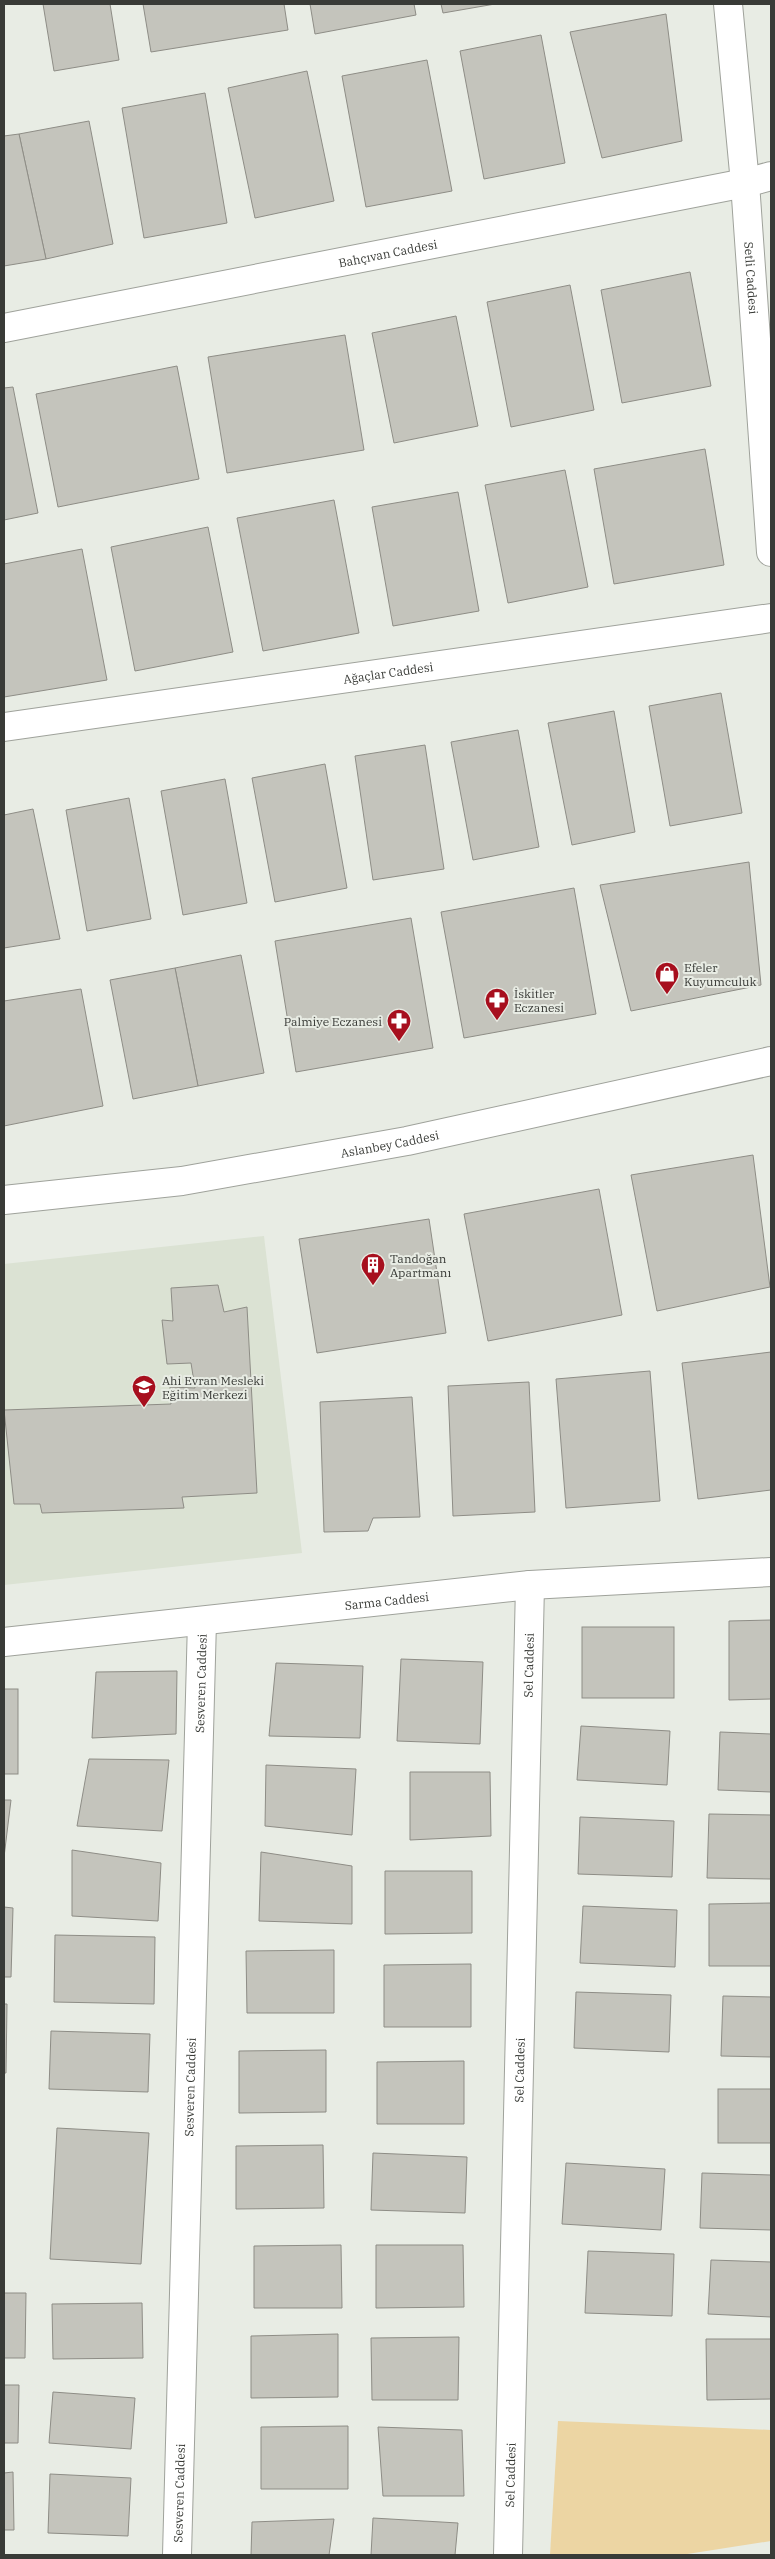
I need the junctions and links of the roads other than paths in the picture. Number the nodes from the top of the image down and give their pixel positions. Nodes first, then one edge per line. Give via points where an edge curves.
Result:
1 (728, 4) edge
2 (771, 176) edge
3 (745, 183) junction
4 (4, 328) edge
5 (771, 552) edge
6 (771, 618) edge
7 (4, 727) edge
8 (771, 1061) edge
9 (4, 1200) edge
10 (771, 1572) edge
11 (530, 1585) junction
12 (202, 1621) junction
13 (4, 1642) edge
14 (177, 2555) edge
15 (508, 2555) edge

1 - 3 street, Setli Caddesi
2 - 3 street, Bahçıvan Caddesi
3 - 4 street, Bahçıvan Caddesi
3 - 5 street, Setli Caddesi
6 - 7 street, Ağaçlar Caddesi
8 - 9 street, Aslanbey Caddesi via 407,1140 182,1181
10 - 11 street, Sarma Caddesi
11 - 12 street, Sarma Caddesi
11 - 15 street, Sel Caddesi
12 - 13 street, Sarma Caddesi
12 - 14 street, Sesveren Caddesi

